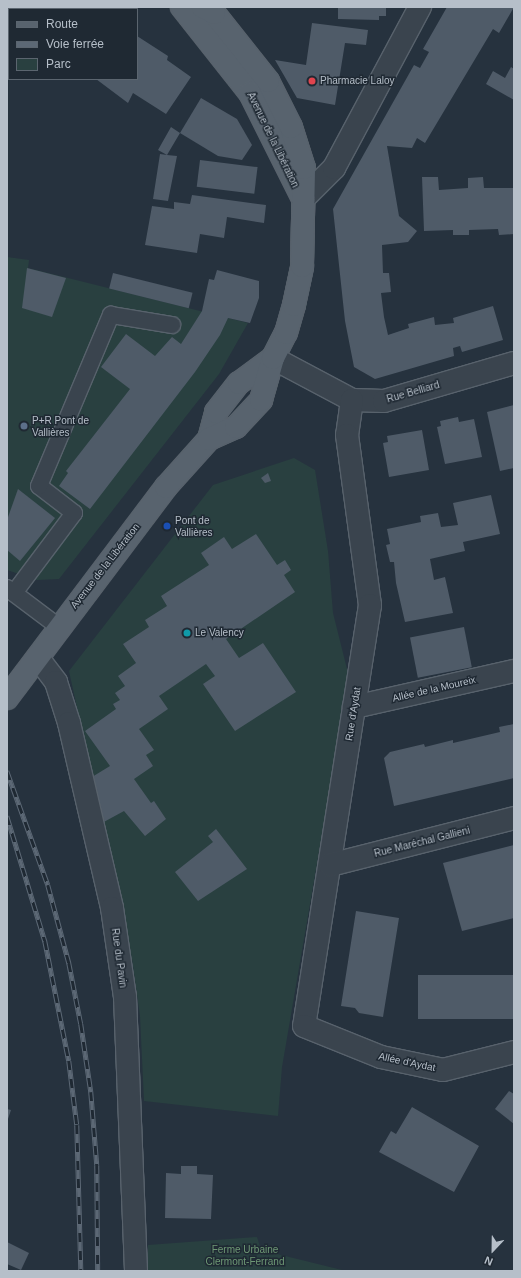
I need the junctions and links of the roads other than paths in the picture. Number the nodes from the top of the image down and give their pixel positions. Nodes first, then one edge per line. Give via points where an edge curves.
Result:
1 (182, 7) edge
2 (203, 7) edge
3 (420, 7) edge
4 (302, 199) junction
5 (172, 325) dead end
6 (273, 358) junction
7 (514, 363) edge
8 (352, 400) junction
9 (10, 591) edge
10 (59, 627) junction
11 (38, 658) junction
12 (514, 671) edge
13 (7, 698) edge
14 (354, 707) junction
15 (514, 818) edge
16 (330, 865) junction
17 (304, 1026) joint
18 (514, 1052) edge
19 (136, 1271) edge

1 - 4 main road, Avenue de la Libération via 250,93
2 - 4 main road, Avenue de la Libération via 214,13 268,81 291,127 304,168
3 - 4 street via 334,168
4 - 6 main road, Avenue de la Libération via 302,266 286,333
5 - 9 lane via 111,315 39,486 74,513
6 - 8 street, Rue Belliard
6 - 10 main road, Avenue de la Libération via 238,383 216,412 209,439 166,487
7 - 8 street, Rue Belliard via 384,400
8 - 14 street, Rue d'Aydat via 347,435 370,605
9 - 10 lane
10 - 11 main road, Avenue de la Libération
11 - 13 main road, Avenue de la Libération
11 - 19 street, Rue du Pavin via 56,682 69,723 112,908 125,996
12 - 14 street, Allée de la Moureix
14 - 16 street, Rue d'Aydat
15 - 16 street, Rue Maréchal Gallieni
16 - 17 street, Rue d'Aydat
17 - 18 street, Allée d'Aydat via 381,1057 443,1070

